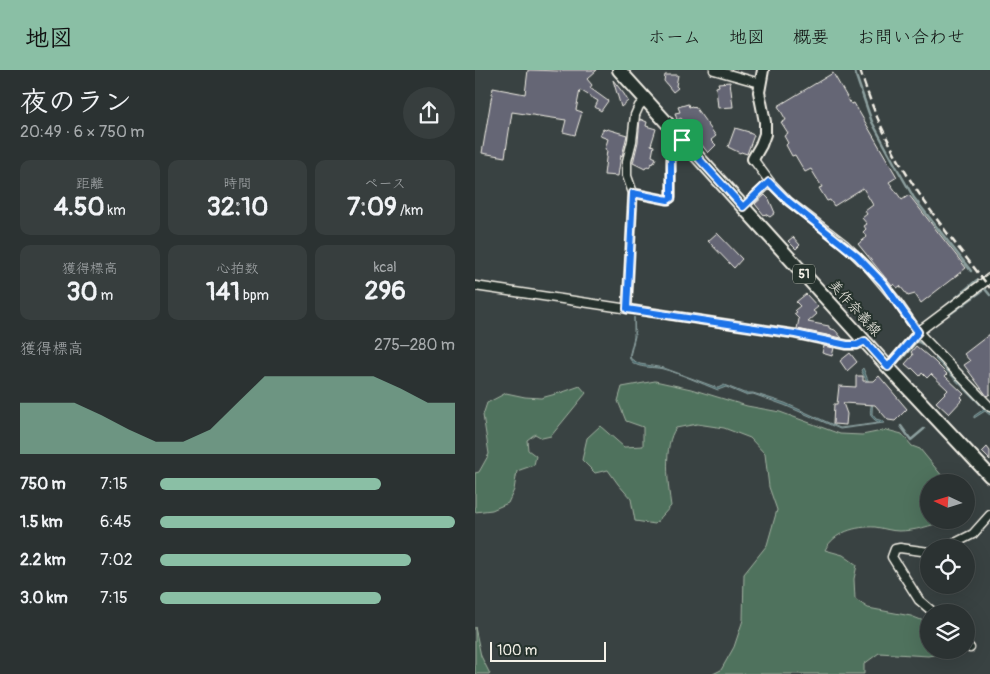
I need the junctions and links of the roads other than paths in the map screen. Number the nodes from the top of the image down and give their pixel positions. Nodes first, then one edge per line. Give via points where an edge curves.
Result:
1 (714, 70) edge
2 (763, 70) edge
3 (624, 72) edge
4 (760, 83) junction
5 (645, 100) junction
6 (682, 140) junction
7 (753, 159) joint
8 (769, 182) junction
9 (633, 193) junction
10 (743, 207) junction
11 (990, 278) edge
12 (475, 286) edge
13 (627, 309) junction
14 (918, 332) junction
15 (865, 341) junction
16 (888, 367) junction
17 (990, 407) edge
18 (990, 476) edge
19 (990, 515) edge
20 (963, 539) edge
21 (920, 551) edge
22 (924, 604) edge

1 - 4 street
2 - 4 street
3 - 5 main road, 美作奈義線 / 51
4 - 7 street via 765,134
5 - 6 main road, 美作奈義線 / 51
5 - 9 street via 635,115 627,161 627,176
6 - 9 street via 671,159 671,198
6 - 10 main road, 美作奈義線 / 51
7 - 8 street
8 - 10 street
8 - 14 street via 857,256 883,283
9 - 13 street
10 - 15 main road, 美作奈義線 / 51
11 - 14 street
12 - 13 street
13 - 15 street via 847,345
14 - 16 street
14 - 17 street
15 - 16 main road, 美作奈義線 / 51
16 - 18 main road, 美作奈義線 / 51
19 - 20 street via 973,534
21 - 22 street via 895,549 892,558

